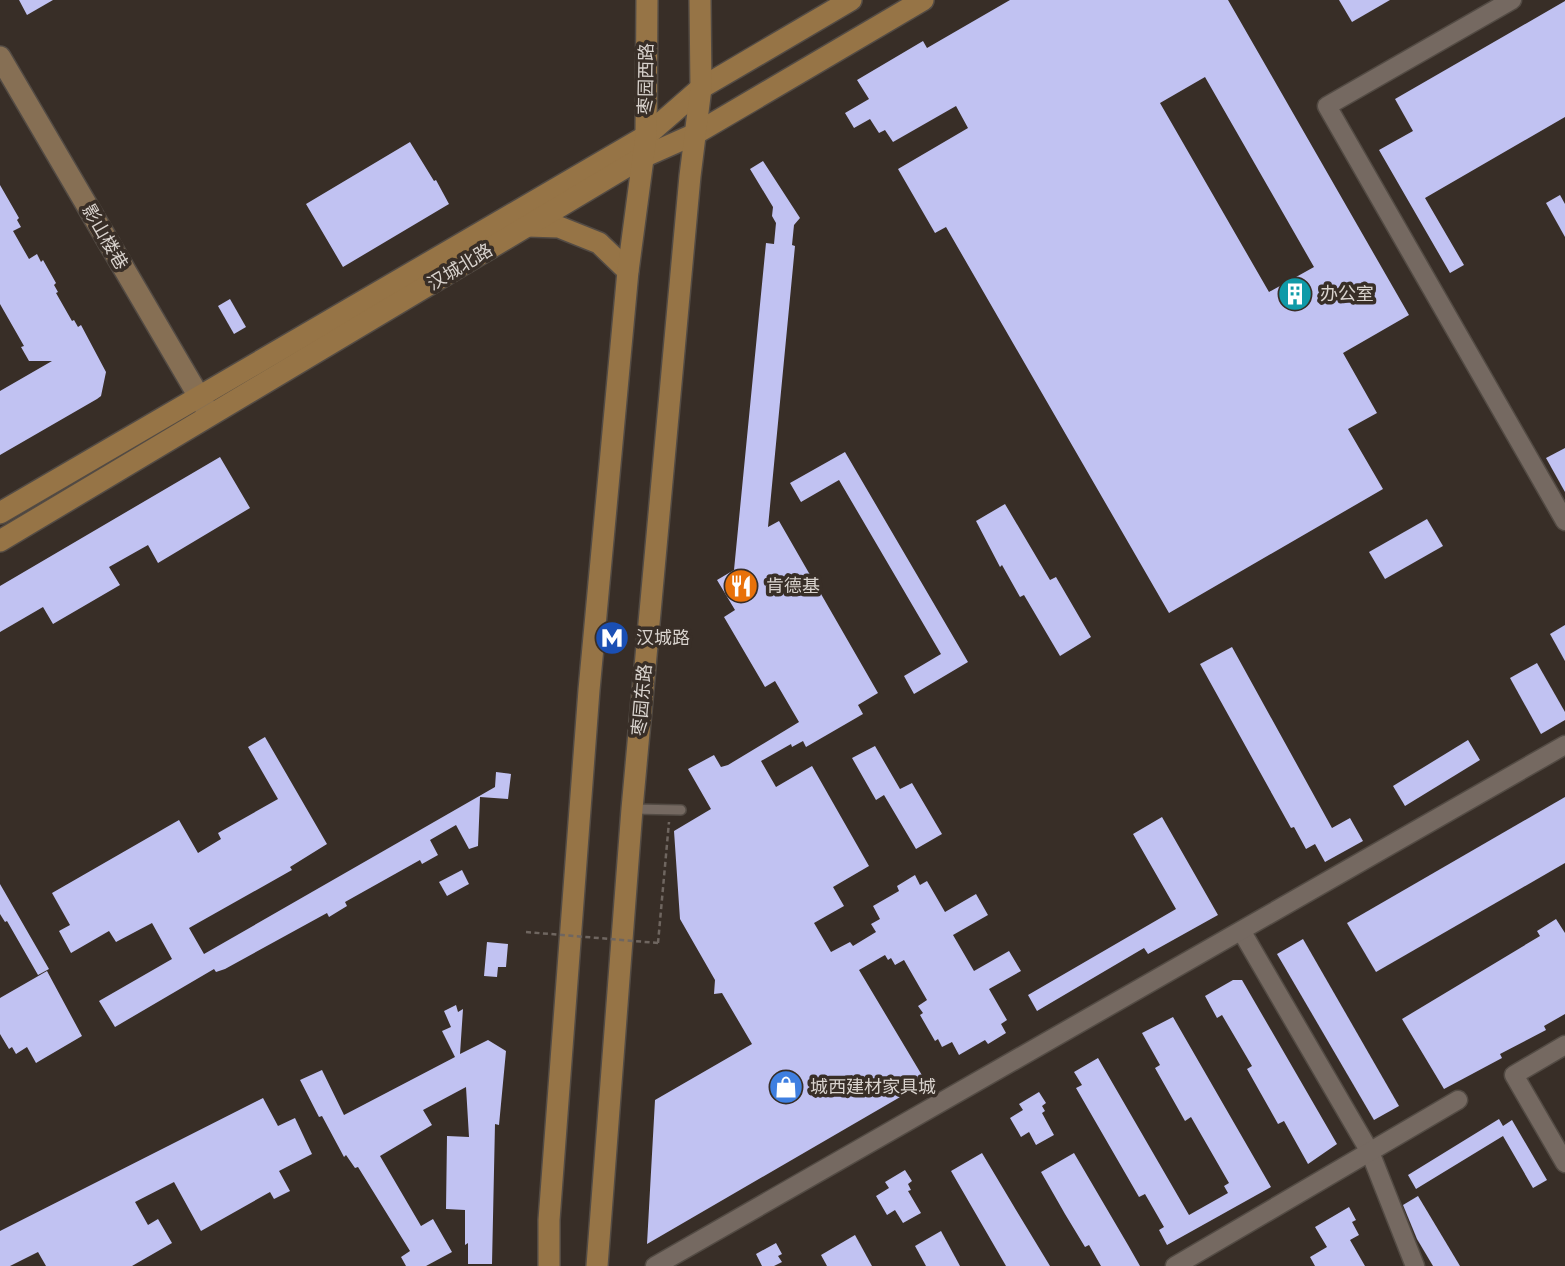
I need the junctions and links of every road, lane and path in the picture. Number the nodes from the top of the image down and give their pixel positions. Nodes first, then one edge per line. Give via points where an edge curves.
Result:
1 (647, 0) edge
2 (700, 0) edge
3 (850, 0) edge
4 (923, 0) edge
5 (1512, 0) edge
6 (0, 57) edge
7 (701, 88) junction
8 (695, 134) junction
9 (646, 136) junction
10 (641, 158) junction
11 (528, 226) junction
12 (628, 271) junction
13 (199, 398) junction
14 (211, 417) junction
15 (0, 513) edge
16 (1565, 521) edge
17 (0, 541) edge
18 (1565, 745) edge
19 (632, 809) junction
20 (676, 810) joint
21 (526, 932) dead end
22 (1242, 932) junction
23 (1565, 1045) edge
24 (1458, 1100) dead end
25 (1370, 1152) junction
26 (1565, 1163) edge
27 (548, 1266) edge
28 (597, 1266) edge
29 (655, 1266) edge
30 (1175, 1266) edge
31 (1415, 1266) edge

1 - 9 main road, 枣园西路
2 - 7 main road
3 - 7 main road, 汉城北路
4 - 8 main road, 汉城北路
5 - 16 street via 1327,106
6 - 13 street, 影山楼巷
7 - 8 main road
7 - 9 main road, 汉城北路
8 - 10 main road, 汉城北路
8 - 19 main road, 枣园东路
9 - 10 main road, 枣园西路
9 - 13 main road, 汉城北路
10 - 11 main road, 汉城北路
10 - 12 main road
11 - 12 main road via 559,227 599,243
11 - 14 main road, 汉城北路
12 - 27 main road via 578,828
13 - 14 street, 影山楼巷
13 - 15 main road, 汉城北路
14 - 17 main road, 汉城北路
18 - 22 street
19 - 20 lane
19 - 28 main road, 枣园东路
20 - 21 path, bridge via 658,943
22 - 25 street
22 - 29 street
23 - 26 street via 1514,1075
24 - 25 street
25 - 30 street
25 - 31 street

